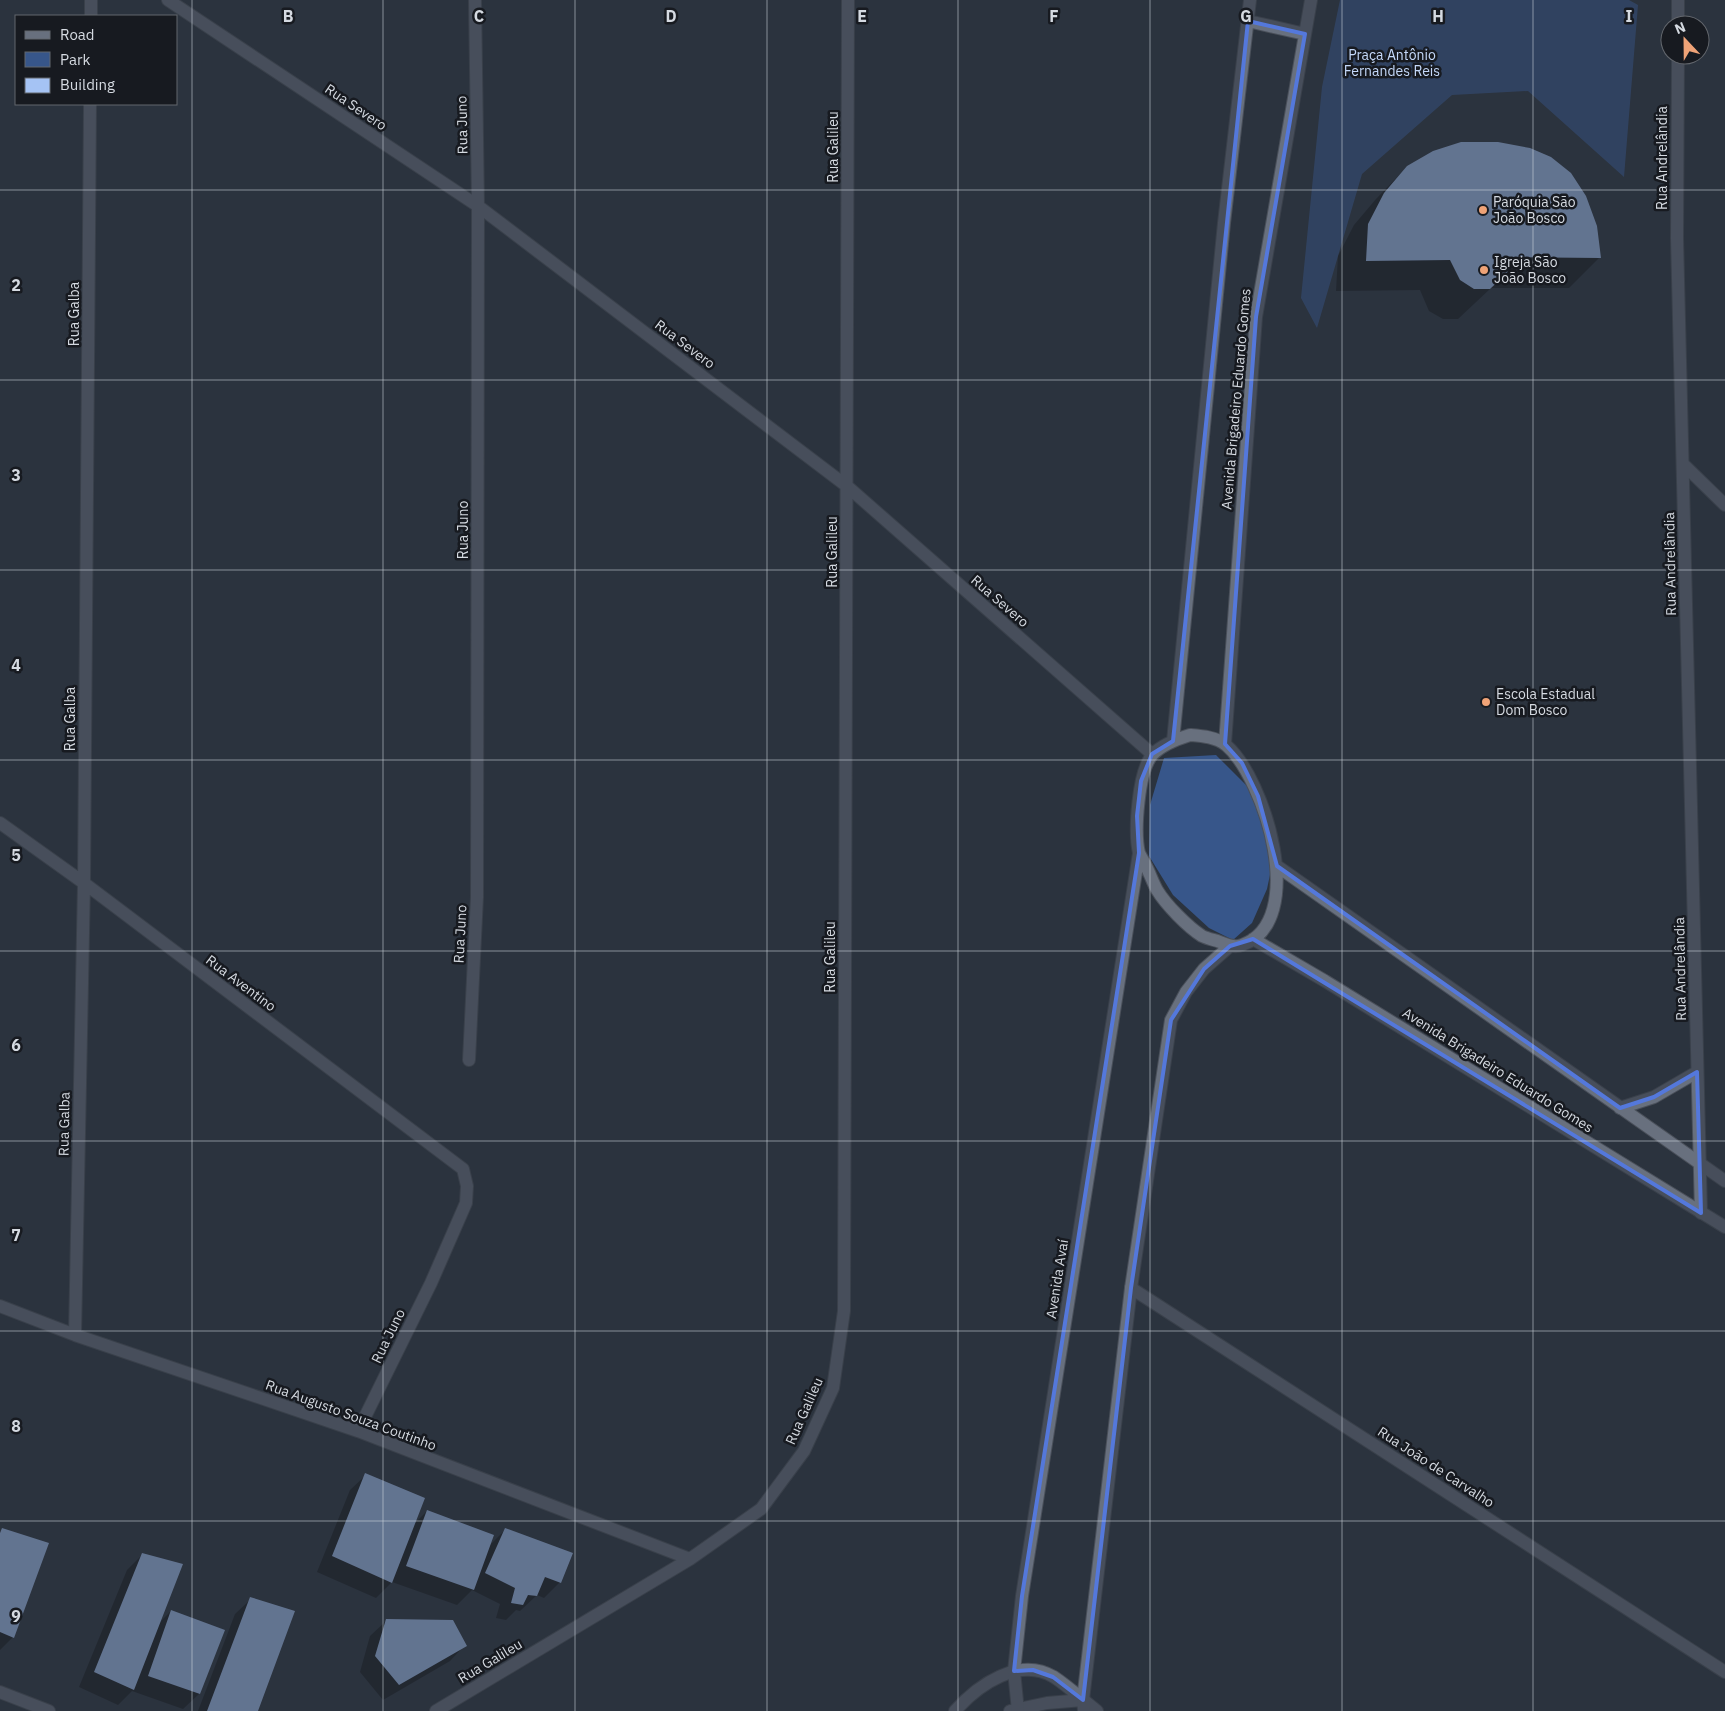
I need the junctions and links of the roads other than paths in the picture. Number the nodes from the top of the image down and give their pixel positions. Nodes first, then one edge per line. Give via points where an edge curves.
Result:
1 (91, 0) edge
2 (168, 0) edge
3 (476, 0) edge
4 (848, 0) edge
5 (1250, 0) edge
6 (1311, 0) edge
7 (1678, 0) edge
8 (91, 15) edge
9 (1678, 15) edge
10 (1248, 22) junction
11 (1305, 34) junction
12 (1678, 65) edge
13 (90, 105) edge
14 (478, 206) junction
15 (1683, 464) junction
16 (848, 486) junction
17 (1725, 506) edge
18 (1173, 740) junction
19 (1225, 744) junction
20 (1152, 754) junction
21 (0, 823) edge
22 (1140, 853) junction
23 (1277, 866) junction
24 (84, 883) junction
25 (1254, 939) junction
26 (1230, 946) junction
27 (469, 1060) dead end
28 (1697, 1072) junction
29 (1620, 1108) junction
30 (1699, 1164) junction
31 (463, 1169) joint
32 (1725, 1181) edge
33 (1701, 1212) junction
34 (1725, 1227) edge
35 (1131, 1288) junction
36 (0, 1306) edge
37 (75, 1335) junction
38 (358, 1431) junction
39 (690, 1559) junction
40 (1014, 1671) junction
41 (1725, 1672) edge
42 (0, 1692) edge
43 (1084, 1706) edge
44 (1015, 1710) edge
45 (49, 1711) edge
46 (436, 1711) edge
47 (955, 1711) edge
48 (1097, 1711) edge

1 - 8 street
2 - 14 street, Rua Severo
3 - 14 street, Rua Juno
4 - 16 street, Rua Galileu
5 - 10 street, Avenida Brigadeiro Eduardo Gomes
6 - 11 street, Avenida Brigadeiro Eduardo Gomes
7 - 9 street
10 - 11 street
10 - 18 street, Avenida Brigadeiro Eduardo Gomes via 1224,223
11 - 19 street, Avenida Brigadeiro Eduardo Gomes via 1256,317
12 - 15 street, Rua Andrelândia via 1677,238
13 - 24 street, Rua Galba
14 - 16 street, Rua Severo
14 - 27 street, Rua Juno via 477,897
15 - 17 street
15 - 28 street, Rua Andrelândia
16 - 20 street, Rua Severo
16 - 39 street, Rua Galileu via 844,1311 833,1388 804,1451 761,1509
18 - 19 street via 1190,735
18 - 20 street
19 - 23 street via 1242,764 1258,796 1272,836
20 - 22 street via 1141,781 1137,816
21 - 24 street, Rua Aventino
22 - 26 street via 1158,891 1180,916 1203,936
22 - 40 street, Avenida Avaí via 1024,1586
23 - 25 street via 1274,907 1268,925
23 - 29 street
24 - 31 street, Rua Aventino
24 - 37 street, Rua Galba
25 - 26 street via 1241,946
25 - 33 street, Avenida Brigadeiro Eduardo Gomes
26 - 35 street via 1204,969 1186,992 1171,1020
28 - 29 street via 1654,1097
28 - 30 street, Rua Andrelândia
29 - 30 street
30 - 32 street
30 - 33 street, Rua Andrelândia
31 - 38 street, Rua Juno via 466,1203 431,1283
33 - 34 street, Avenida Brigadeiro Eduardo Gomes
35 - 41 street, Rua João de Carvalho
35 - 43 street
36 - 37 street, Rua Augusto Souza Coutinho
37 - 38 street, Rua Augusto Souza Coutinho
38 - 39 street, Rua Augusto Souza Coutinho
39 - 46 street, Rua Galileu
40 - 43 street via 1033,1670 1053,1677
40 - 44 street, Avenida Avaí
40 - 47 street via 988,1682
42 - 45 street
43 - 44 street via 1047,1703
43 - 48 street

